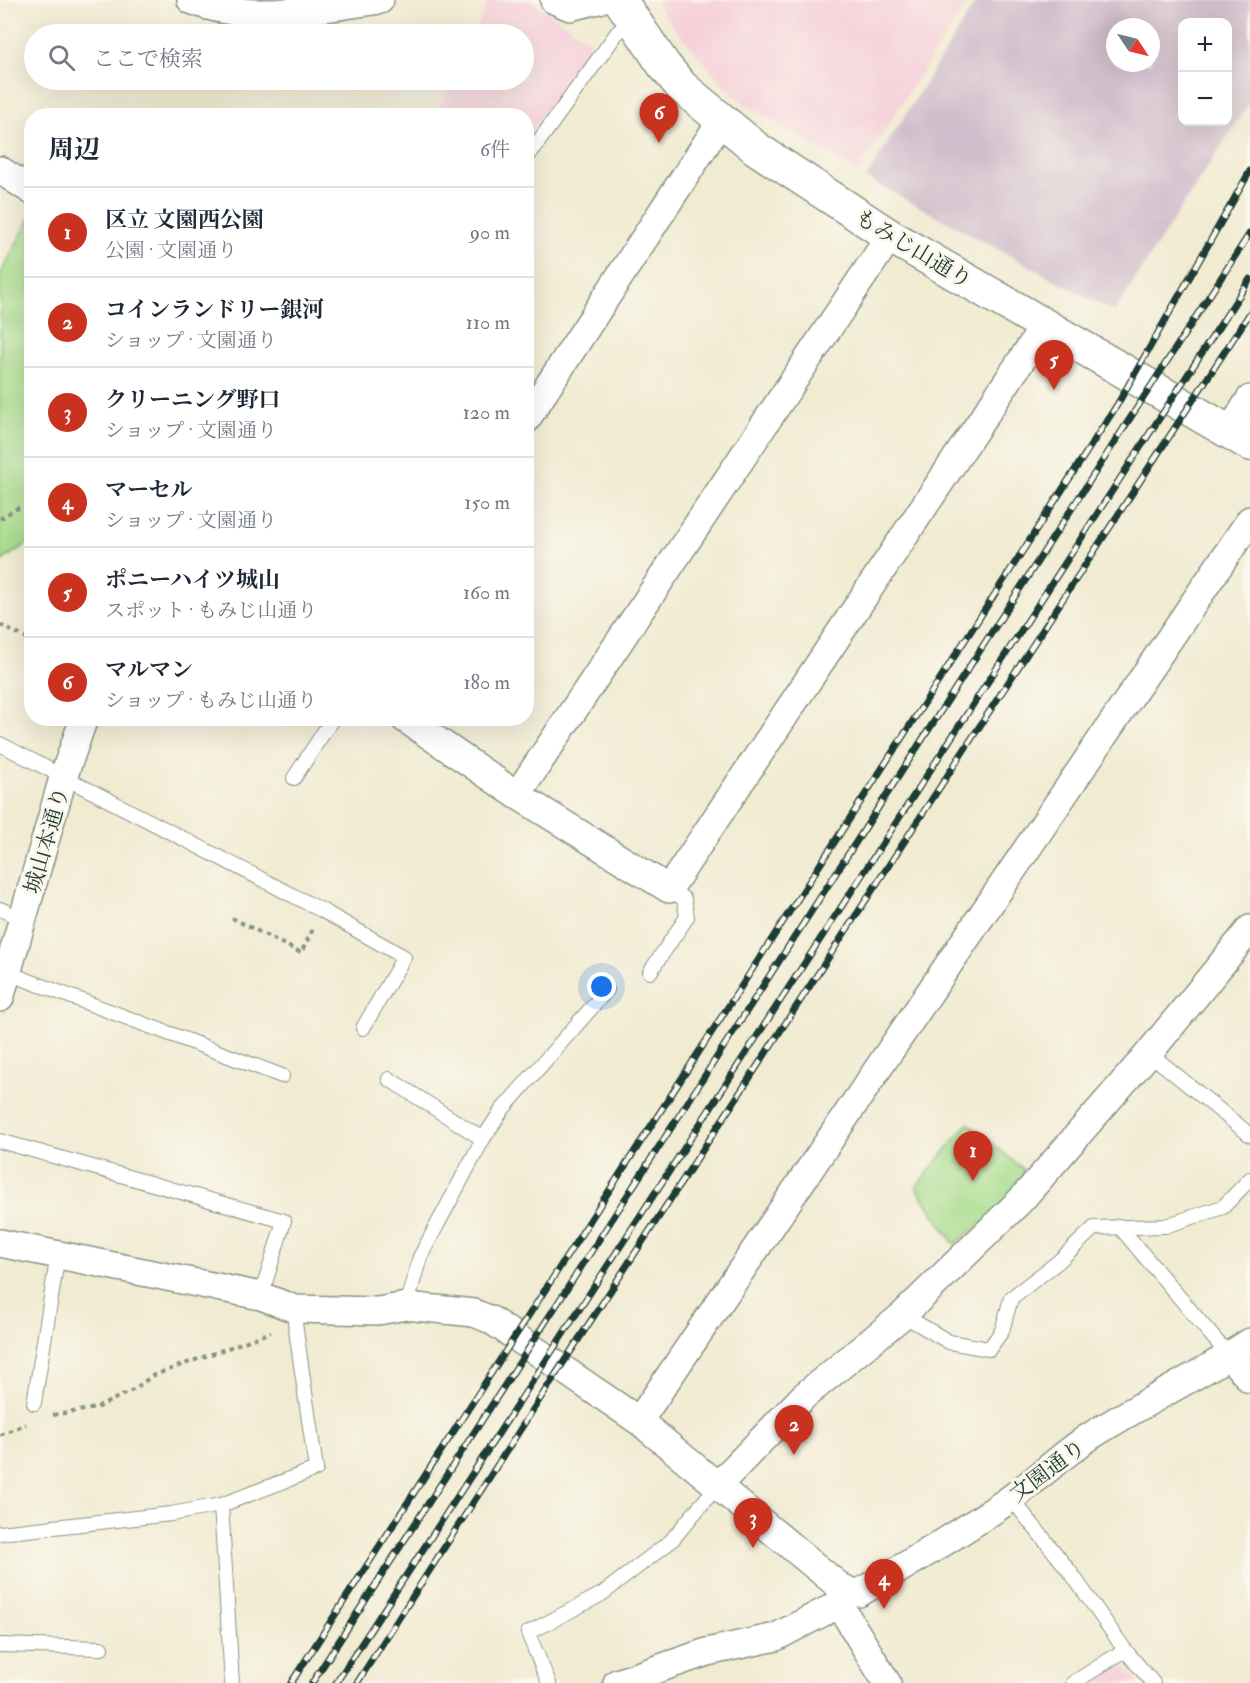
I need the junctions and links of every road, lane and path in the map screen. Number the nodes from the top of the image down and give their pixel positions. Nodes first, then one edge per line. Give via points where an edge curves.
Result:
1 (191, 0) edge
2 (380, 0) edge
3 (554, 0) edge
4 (600, 0) edge
5 (626, 10) edge
6 (721, 121) junction
7 (534, 148) edge
8 (0, 170) edge
9 (24, 186) edge
10 (890, 236) junction
11 (1045, 325) junction
12 (1250, 399) edge
13 (534, 408) edge
14 (1240, 439) edge
15 (24, 507) edge
16 (0, 519) edge
17 (1250, 520) edge
18 (0, 625) edge
19 (24, 637) edge
20 (81, 726) edge
21 (328, 726) edge
22 (416, 726) edge
23 (0, 744) edge
24 (63, 778) junction
25 (294, 778) dead end
26 (517, 795) junction
27 (669, 889) junction
28 (323, 911) junction
29 (12, 915) edge
30 (232, 918) dead end
31 (1250, 929) edge
32 (650, 972) dead end
33 (4, 985) edge
34 (607, 990) dead end
35 (363, 1028) dead end
36 (1149, 1053) junction
37 (282, 1076) dead end
38 (389, 1079) dead end
39 (1250, 1135) edge
40 (483, 1138) junction
41 (0, 1141) edge
42 (1250, 1179) edge
43 (1119, 1226) junction
44 (0, 1243) edge
45 (58, 1254) junction
46 (261, 1296) junction
47 (406, 1306) junction
48 (903, 1315) junction
49 (295, 1316) junction
50 (1240, 1349) edge
51 (1250, 1379) edge
52 (34, 1403) dead end
53 (51, 1416) dead end
54 (33, 1421) dead end
55 (639, 1421) junction
56 (0, 1435) edge
57 (717, 1486) junction
58 (1011, 1498) junction
59 (221, 1505) junction
60 (0, 1533) edge
61 (841, 1597) junction
62 (0, 1645) edge
63 (101, 1648) dead end
64 (1125, 1650) junction
65 (232, 1683) edge
66 (549, 1683) edge
67 (617, 1683) edge
68 (888, 1683) edge
69 (1073, 1683) edge
70 (1153, 1683) edge

1 - 2 street via 214,9 246,14
3 - 4 street via 570,7
5 - 6 street, もみじ山通り via 682,87
5 - 7 lane via 617,33
6 - 10 street, もみじ山通り
6 - 13 street
8 - 9 street
10 - 11 street, もみじ山通り
10 - 26 street
11 - 14 street, もみじ山通り
11 - 27 street
12 - 14 street
15 - 16 path
17 - 55 street
18 - 19 path
20 - 24 street, 城山本通り
21 - 25 lane
22 - 26 street
23 - 24 lane
24 - 28 lane
24 - 29 street, 城山本通り
26 - 27 street
27 - 32 lane via 684,899 687,917
28 - 30 path via 301,953
28 - 35 lane via 404,957
29 - 33 street, 城山本通り
31 - 36 street
33 - 37 lane
34 - 40 lane via 502,1110
36 - 39 lane
36 - 48 street via 1021,1200
38 - 40 lane
40 - 47 lane via 420,1257
41 - 46 lane via 284,1221
42 - 43 lane via 1223,1207 1165,1226
43 - 48 lane via 1094,1228 1011,1298 1002,1331 989,1349 949,1341
43 - 50 lane
44 - 45 street
45 - 46 street
45 - 52 lane
46 - 49 street
47 - 49 street
47 - 55 street via 474,1313 491,1320
48 - 57 street via 804,1395
49 - 53 path via 152,1376 96,1408
49 - 59 lane via 316,1469
50 - 51 street
50 - 58 street, 文園通り via 1122,1416 1070,1450
54 - 56 path
55 - 57 street
57 - 61 street
57 - 66 lane via 663,1548 602,1594 528,1633
58 - 61 street, 文園通り via 859,1593
58 - 64 lane
59 - 60 lane
59 - 65 lane
61 - 67 street, 文園通り via 776,1637 707,1652
61 - 68 street
62 - 63 lane
64 - 69 lane
64 - 70 lane

